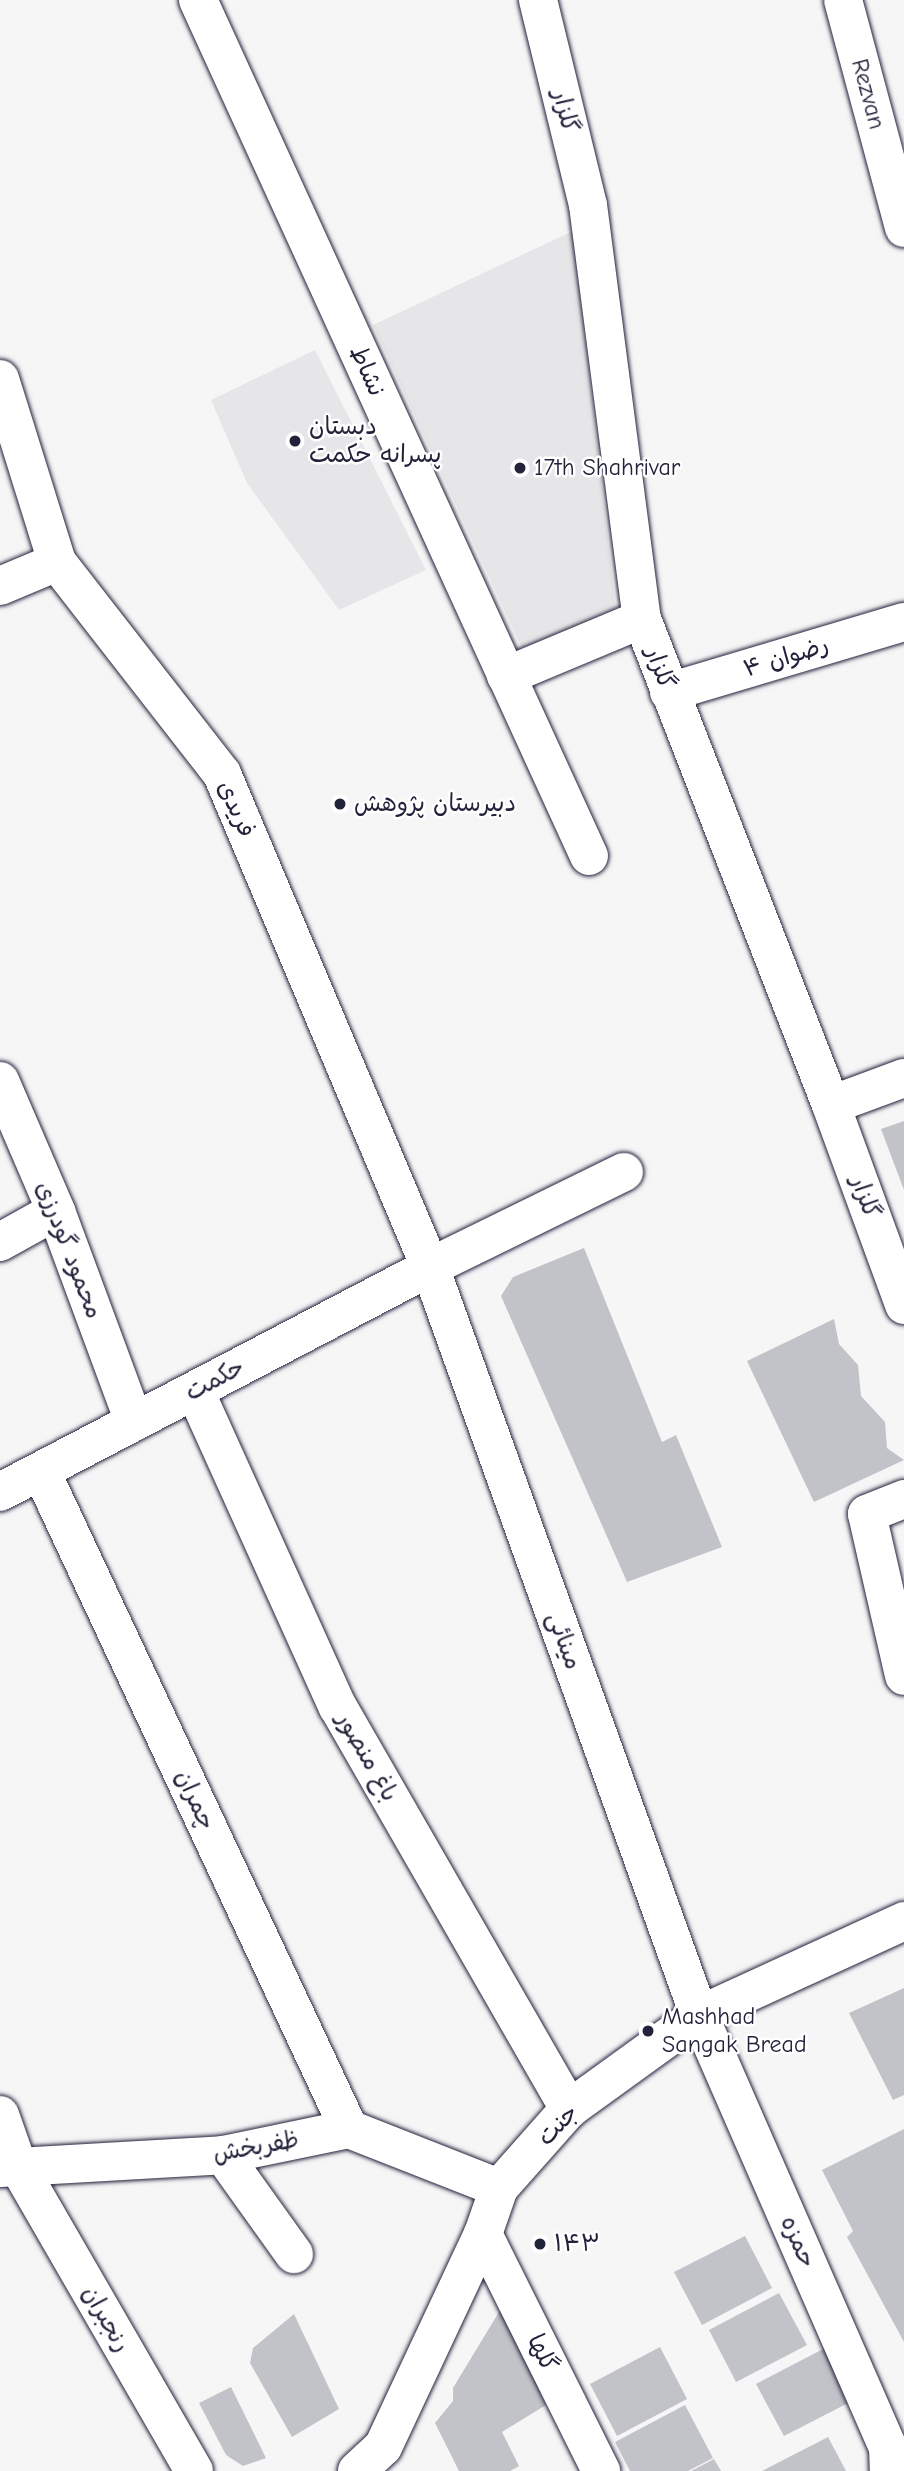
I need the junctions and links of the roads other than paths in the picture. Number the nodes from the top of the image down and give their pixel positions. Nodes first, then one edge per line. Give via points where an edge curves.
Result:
1 (198, 0) edge
2 (538, 0) edge
3 (843, 0) edge
4 (904, 228) edge
5 (0, 379) edge
6 (57, 562) junction
7 (0, 586) edge
8 (642, 619) junction
9 (904, 622) edge
10 (506, 676) junction
11 (669, 692) junction
12 (589, 856) dead end
13 (904, 1078) edge
14 (0, 1081) edge
15 (831, 1105) junction
16 (624, 1172) dead end
17 (55, 1211) junction
18 (0, 1242) edge
19 (430, 1267) junction
20 (904, 1305) edge
21 (195, 1391) junction
22 (134, 1422) junction
23 (41, 1471) junction
24 (0, 1492) edge
25 (904, 1499) edge
26 (904, 1676) edge
27 (904, 1921) edge
28 (699, 2015) junction
29 (569, 2109) junction
30 (0, 2115) edge
31 (349, 2129) junction
32 (223, 2155) junction
33 (9, 2167) edge
34 (499, 2188) junction
35 (483, 2234) junction
36 (293, 2254) dead end
37 (194, 2471) edge
38 (357, 2471) edge
39 (601, 2471) edge
40 (889, 2471) edge

1 - 10 street, نشاط
2 - 8 street, گلزار via 588,205
3 - 4 street, Rezvan
5 - 6 street, فریدی
6 - 7 street
6 - 19 street, فریدی via 222,774
8 - 10 street
8 - 11 street, گلزار
9 - 11 street, رضوان ۴
10 - 12 street, نشاط
11 - 15 street, گلزار
13 - 15 street
14 - 17 street, محمود گودرزی
15 - 20 street, گلزار
16 - 19 street, حکمت
17 - 18 street
17 - 22 street, محمود گودرزی
19 - 21 street, حکمت
19 - 28 street, مینائی
21 - 22 street, حکمت
21 - 29 street, باغ منصور via 338,1707
22 - 23 street, حکمت
23 - 24 street, حکمت
23 - 31 street, چمران
25 - 26 street via 867,1514
27 - 28 street, جنت
28 - 29 street, جنت
28 - 40 street, حمزه via 888,2447
29 - 34 street, جنت
30 - 33 street, رنجبران
31 - 32 street, ظفربخش
31 - 34 street
32 - 33 street, ظفربخش
32 - 36 street
33 - 37 street, رنجبران
34 - 35 street, جنت
35 - 38 street, جنت via 383,2447
35 - 39 street, گلها

